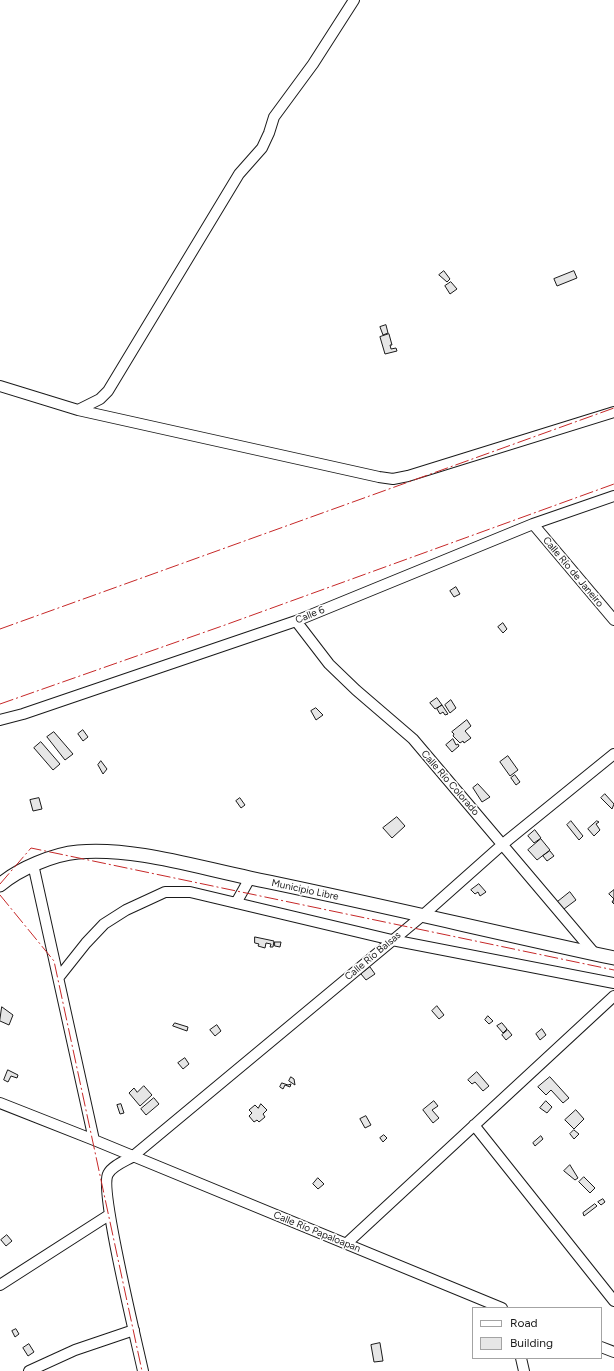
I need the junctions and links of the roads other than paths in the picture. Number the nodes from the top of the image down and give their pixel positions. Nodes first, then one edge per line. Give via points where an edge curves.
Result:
1 (354, 0) edge
2 (0, 386) edge
3 (78, 410) junction
4 (614, 412) edge
5 (614, 496) edge
6 (533, 524) junction
7 (614, 620) edge
8 (296, 621) junction
9 (0, 720) edge
10 (614, 754) edge
11 (503, 844) junction
12 (33, 864) junction
13 (250, 878) junction
14 (0, 885) edge
15 (236, 903) junction
16 (422, 916) junction
17 (392, 940) junction
18 (595, 954) junction
19 (614, 958) edge
20 (59, 977) junction
21 (614, 983) edge
22 (614, 996) edge
23 (0, 1103) edge
24 (474, 1125) junction
25 (94, 1140) junction
26 (132, 1157) junction
27 (109, 1215) junction
28 (346, 1244) junction
29 (0, 1285) edge
30 (614, 1301) edge
31 (500, 1307) edge
32 (134, 1330) junction
33 (602, 1347) edge
34 (614, 1352) edge
35 (521, 1359) edge
36 (29, 1371) edge
37 (143, 1371) edge
38 (524, 1371) edge

1 - 3 street via 313,64 274,117 262,148 239,174 108,391 100,399
2 - 3 street
3 - 4 street via 393,479
5 - 6 street, Calle 6
6 - 7 street, Calle Río de Janeiro
6 - 8 street, Calle 6
8 - 9 street, Calle 6
8 - 11 street, Calle Río Colorado via 329,664 413,739
10 - 11 street, Calle Río Balsas
11 - 16 street, Calle Río Balsas
11 - 18 street, Calle Río Colorado
12 - 13 street, Municipio Libre via 76,852 124,852
12 - 14 street, Municipio Libre via 10,876
12 - 20 street
13 - 15 street
13 - 16 street, Municipio Libre
15 - 17 street
15 - 20 street via 190,892 165,892 147,899 104,924
16 - 17 street, Calle Río Balsas
16 - 18 street, Municipio Libre
17 - 21 street
17 - 26 street, Calle Río Balsas
18 - 19 street, Municipio Libre
20 - 25 street
22 - 24 street
23 - 25 street, Calle Río Papaloapan
24 - 28 street
24 - 30 street
25 - 26 street, Calle Río Papaloapan
26 - 27 street, Calle Río Balsas via 108,1174 105,1184
26 - 28 street, Calle Río Papaloapan
27 - 29 street
27 - 32 street, Calle Río Balsas
28 - 31 street, Calle Río Papaloapan
32 - 36 street via 75,1350
32 - 37 street, Calle Río Balsas
33 - 34 street
35 - 38 street

